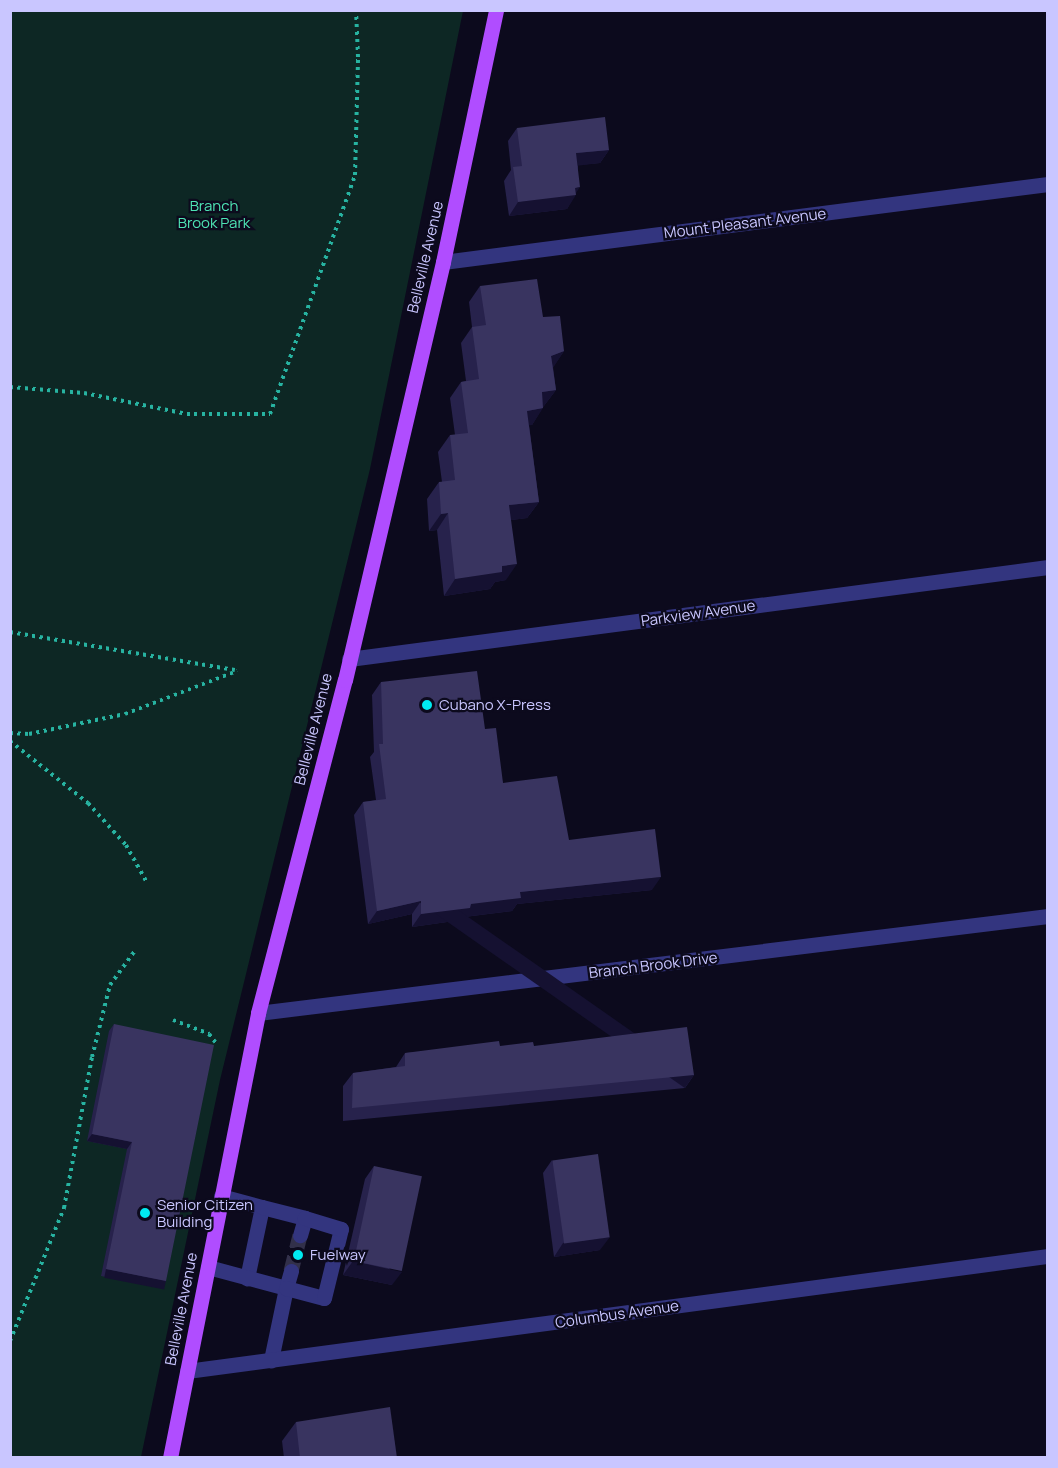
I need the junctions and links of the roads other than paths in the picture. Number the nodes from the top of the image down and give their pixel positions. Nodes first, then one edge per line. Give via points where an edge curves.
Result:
1 (496, 10) edge
2 (1047, 184) edge
3 (443, 262) junction
4 (1047, 567) edge
5 (349, 659) junction
6 (1047, 916) edge
7 (258, 1013) junction
8 (221, 1196) junction
9 (262, 1207) junction
10 (305, 1218) junction
11 (300, 1235) tunnel mouth
12 (1047, 1256) edge
13 (208, 1267) junction
14 (291, 1271) tunnel mouth
15 (247, 1278) junction
16 (286, 1288) junction
17 (271, 1360) junction
18 (187, 1371) junction
19 (170, 1458) edge

1 - 3 main road, Belleville Avenue
2 - 3 street, Mount Pleasant Avenue
3 - 5 main road, Belleville Avenue
4 - 5 street, Parkview Avenue
5 - 7 main road, Belleville Avenue
6 - 7 street, Branch Brook Drive
7 - 8 main road, Belleville Avenue
8 - 9 street
8 - 13 main road, Belleville Avenue
9 - 10 street
9 - 15 street
10 - 11 street
10 - 16 street via 340,1228 324,1298
12 - 17 street, Columbus Avenue
13 - 15 street
13 - 18 main road, Belleville Avenue
14 - 16 street
15 - 16 street
16 - 17 street
17 - 18 street, Columbus Avenue
18 - 19 main road, Belleville Avenue

